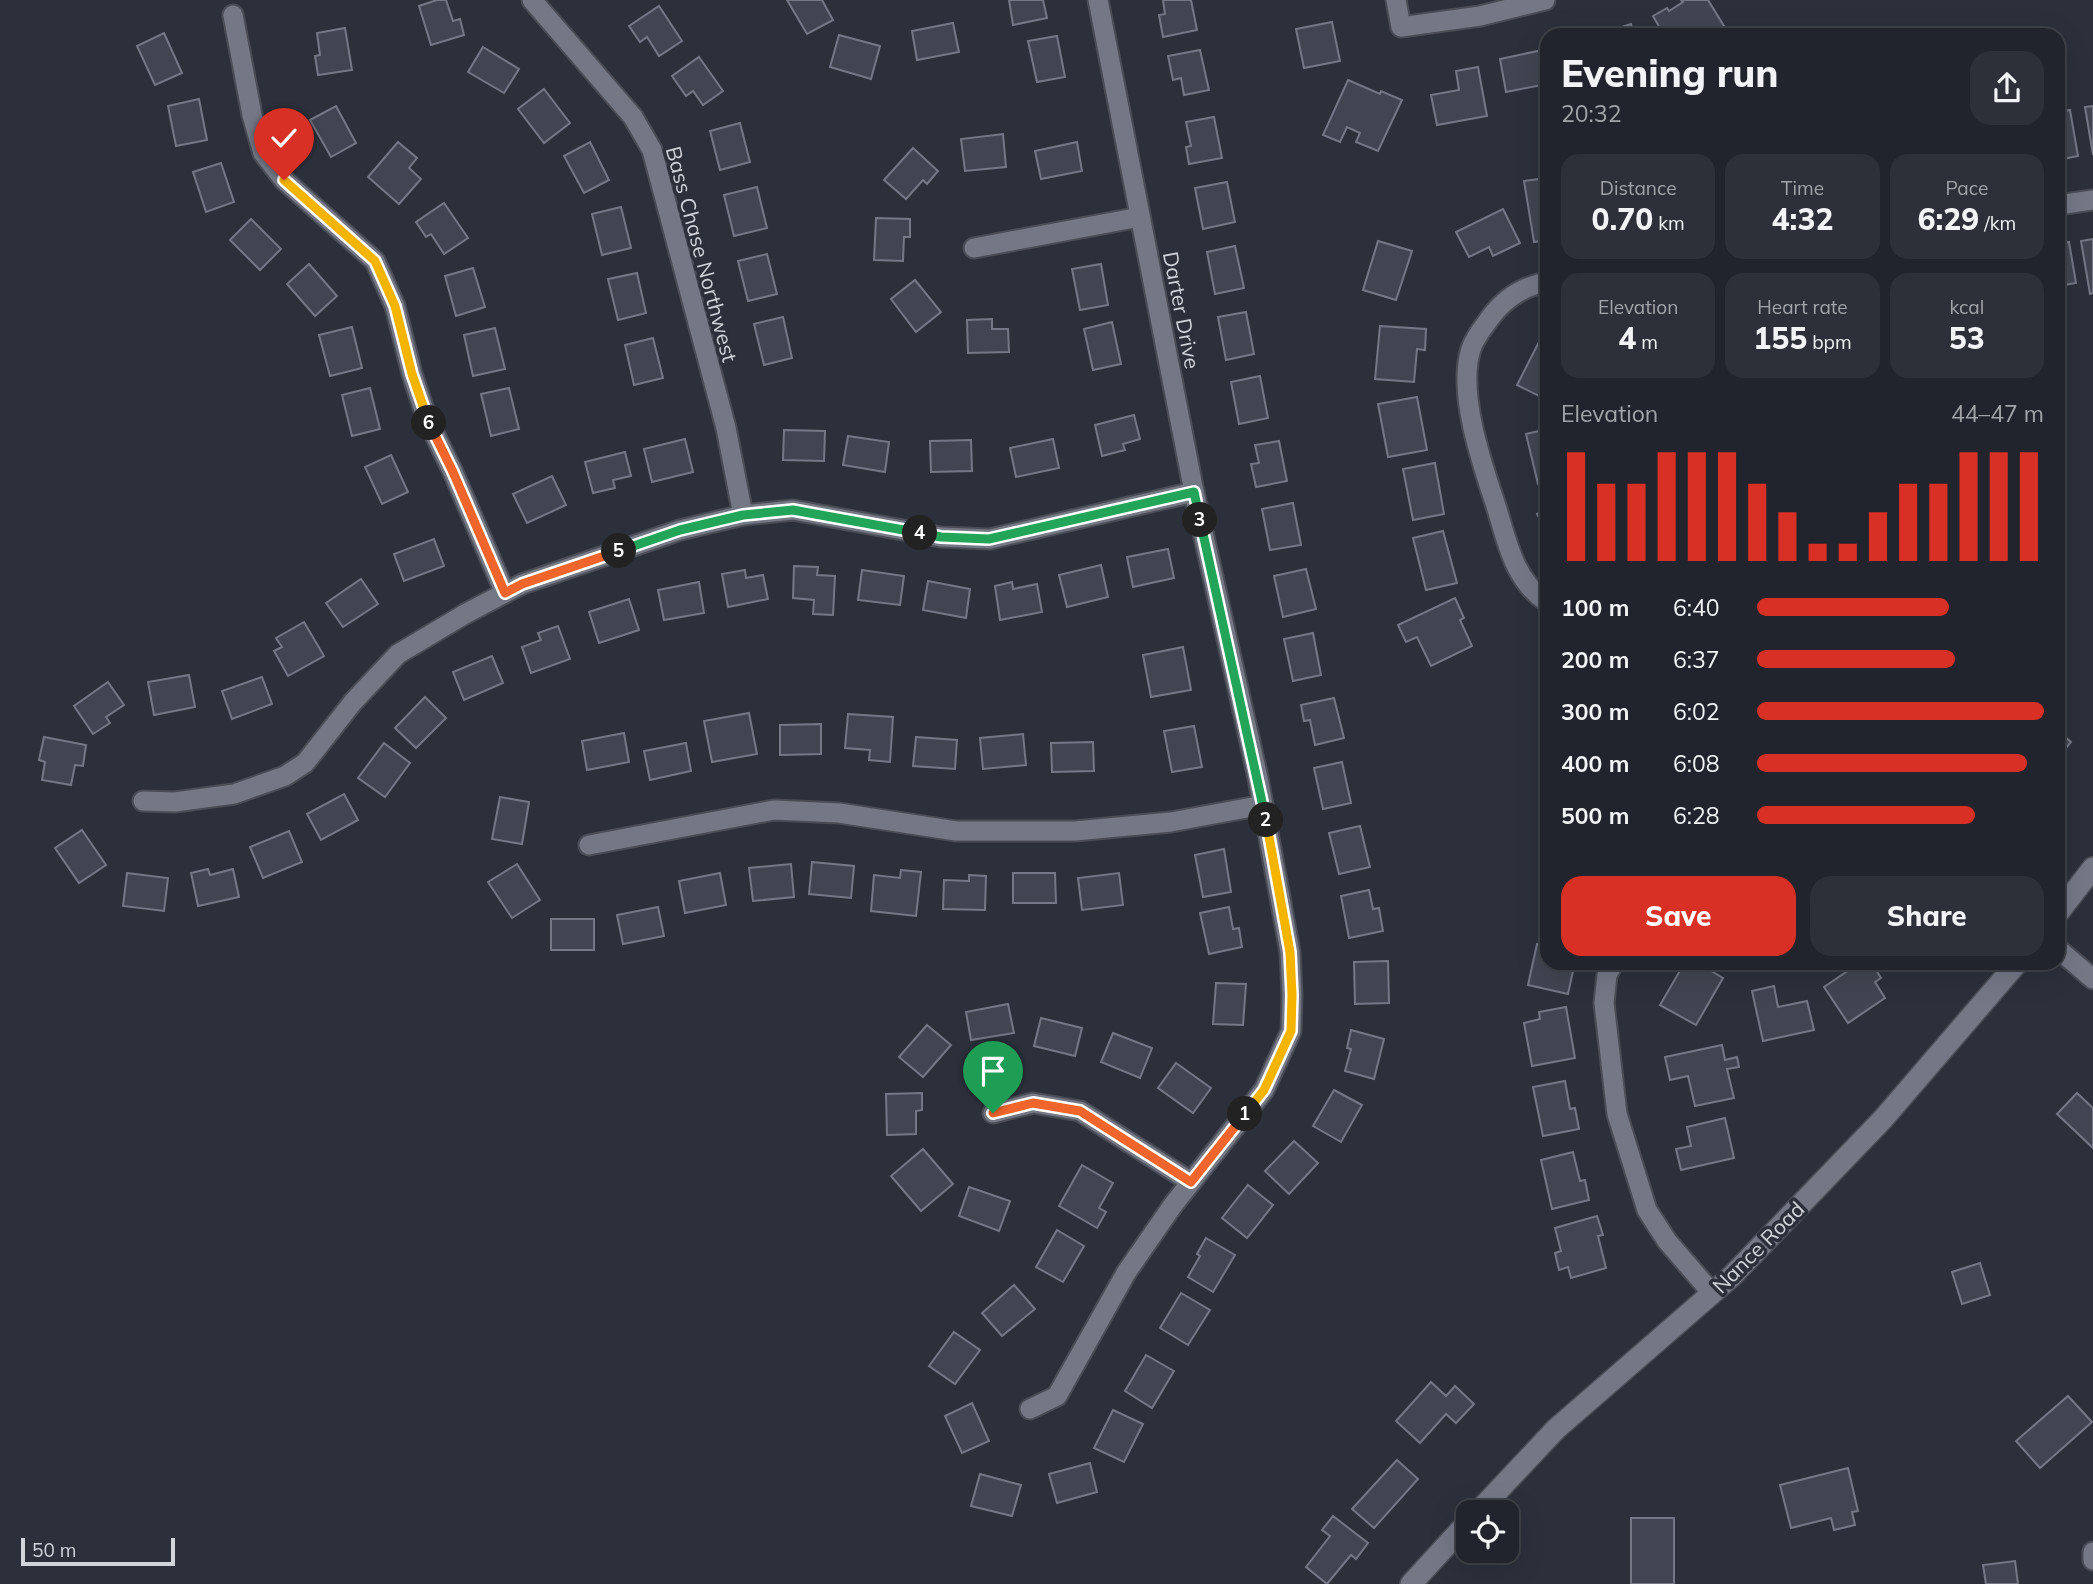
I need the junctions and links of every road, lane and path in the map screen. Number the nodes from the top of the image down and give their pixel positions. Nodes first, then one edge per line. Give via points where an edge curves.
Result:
1 (532, 0) edge
2 (1098, 0) edge
3 (1396, 0) edge
4 (1545, 0) edge
5 (233, 15) dead end
6 (2093, 200) edge
7 (2065, 204) edge
8 (1140, 217) junction
9 (974, 248) dead end
10 (1540, 283) edge
11 (1194, 492) junction
12 (743, 515) junction
13 (505, 593) junction
14 (1540, 598) edge
15 (143, 802) dead end
16 (1263, 805) junction
17 (589, 845) dead end
18 (2093, 868) edge
19 (2065, 905) edge
20 (2065, 955) edge
21 (1610, 970) edge
22 (2011, 970) edge
23 (2093, 979) edge
24 (993, 1113) dead end
25 (1191, 1182) junction
26 (1712, 1293) junction
27 (1030, 1409) dead end
28 (1489, 1500) edge
29 (1456, 1535) edge
30 (2093, 1552) edge
31 (2093, 1560) edge
32 (1411, 1584) edge

1 - 12 street, Bass Chase Northwest via 633,117 652,150 726,428
2 - 8 street, Darter Drive
3 - 4 street via 1401,27 1480,16
5 - 13 street via 263,153 284,180 375,261 395,306 427,419
6 - 7 street
8 - 9 street
8 - 11 street, Darter Drive
10 - 14 street via 1529,285 1498,307 1476,337 1470,352 1467,393 1479,456 1517,571
11 - 12 street via 989,539 941,537 793,510
11 - 16 street, Darter Drive
12 - 13 street via 680,530
13 - 15 street via 398,654 305,763 285,776 234,794
16 - 17 street via 1171,822 1062,831 956,831 839,813 774,810
16 - 25 street, Darter Drive via 1290,952 1291,1031 1264,1090
18 - 19 street
20 - 23 street
21 - 26 street via 1604,1003 1617,1114 1647,1210
22 - 26 street, Nance Road via 1883,1119
24 - 25 street via 1033,1103 1080,1111
25 - 27 street, Darter Drive via 1126,1273 1056,1396
26 - 28 street, Nance Road via 1556,1429
29 - 32 street
30 - 31 street

